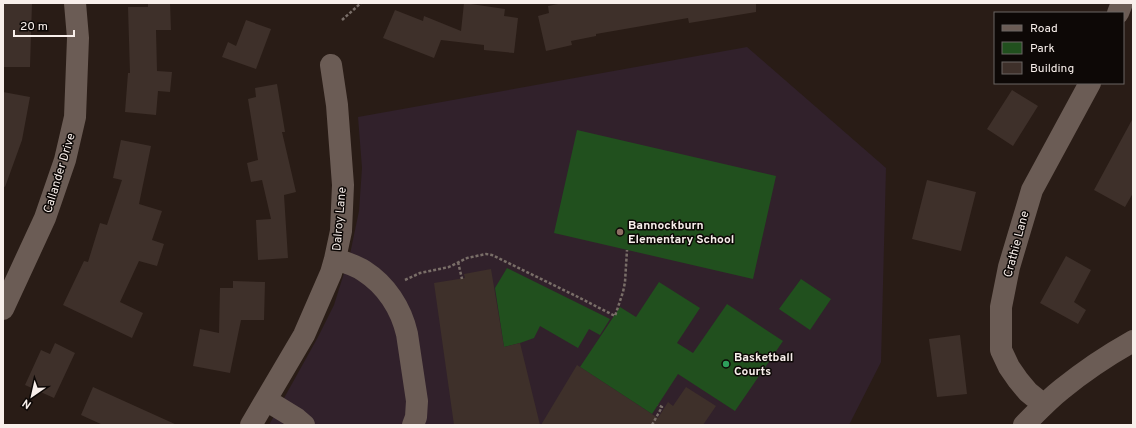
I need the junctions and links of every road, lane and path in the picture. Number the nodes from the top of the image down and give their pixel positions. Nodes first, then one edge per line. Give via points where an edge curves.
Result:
1 (75, 3) edge
2 (361, 3) edge
3 (342, 20) dead end
4 (330, 65) dead end
5 (1089, 84) edge
6 (627, 250) dead end
7 (335, 258) junction
8 (458, 262) junction
9 (407, 279) dead end
10 (462, 279) dead end
11 (3, 309) edge
12 (1133, 340) edge
13 (266, 400) junction
14 (658, 405) dead end
15 (1044, 405) junction
16 (251, 425) edge
17 (304, 425) edge
18 (413, 425) edge
19 (652, 425) edge
20 (1024, 425) edge

1 - 11 street, Callander Drive via 78,38 75,117 65,160 45,218
2 - 3 path
4 - 7 street, Dalroy Lane via 338,106 343,185 341,231
5 - 15 street, Crathie Lane via 1032,190 1008,267 1001,307 1001,350 1018,380
6 - 8 path via 625,282 615,316 492,255 486,254
7 - 13 street, Dalroy Lane via 304,335
7 - 18 street via 371,276 397,305 405,323 417,401
8 - 9 path
8 - 10 path
12 - 15 street via 1086,370
13 - 16 street, Dalroy Lane
13 - 17 street
14 - 19 path via 662,407
15 - 20 street

